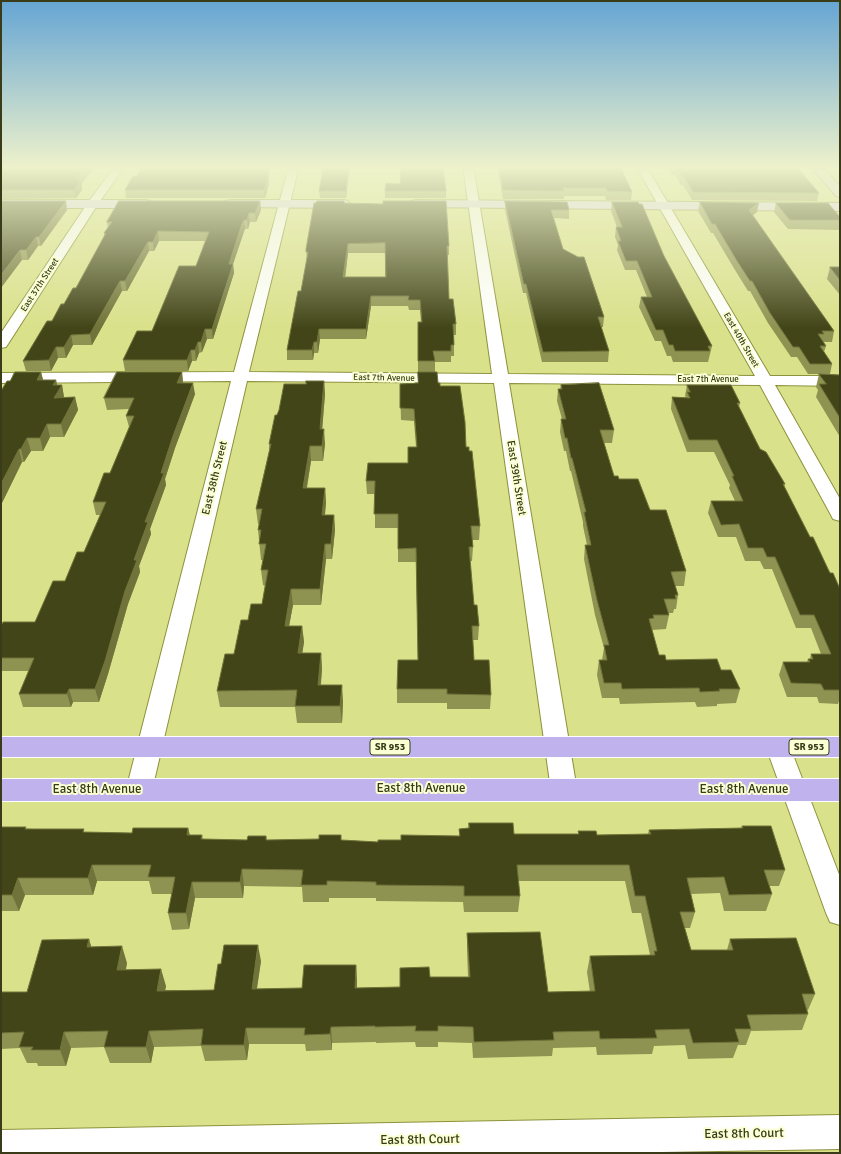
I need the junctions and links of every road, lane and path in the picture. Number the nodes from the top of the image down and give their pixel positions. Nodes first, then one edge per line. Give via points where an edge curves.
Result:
1 (83, 220) edge
2 (279, 220) edge
3 (476, 220) edge
4 (671, 220) edge
5 (1, 344) edge
6 (240, 376) junction
7 (1, 378) edge
8 (501, 379) junction
9 (765, 380) junction
10 (840, 380) edge
11 (840, 515) edge
12 (150, 746) junction
13 (1, 747) edge
14 (558, 747) junction
15 (778, 747) junction
16 (840, 747) edge
17 (1, 790) edge
18 (139, 790) junction
19 (564, 790) junction
20 (794, 790) junction
21 (840, 790) edge
22 (840, 913) edge
23 (840, 1132) edge
24 (1, 1147) edge

1 - 5 street, East 37th Street
2 - 6 street, East 38th Street
3 - 8 street, East 39th Street
4 - 9 street, East 40th Street
6 - 7 street, East 7th Avenue
6 - 8 street, East 7th Avenue
6 - 12 street, East 38th Street
8 - 9 street, East 7th Avenue
8 - 14 street, East 39th Street
9 - 10 street, East 7th Avenue
9 - 11 street, East 40th Street
12 - 13 main road, SR 953
12 - 14 main road, SR 953
12 - 18 street, East 38th Street
14 - 15 main road, SR 953
14 - 19 street, East 39th Street
15 - 16 main road, SR 953
15 - 20 street
17 - 18 main road, East 8th Avenue
18 - 19 main road, East 8th Avenue
19 - 20 main road, East 8th Avenue
20 - 21 main road, East 8th Avenue
20 - 22 street
23 - 24 street, East 8th Court

